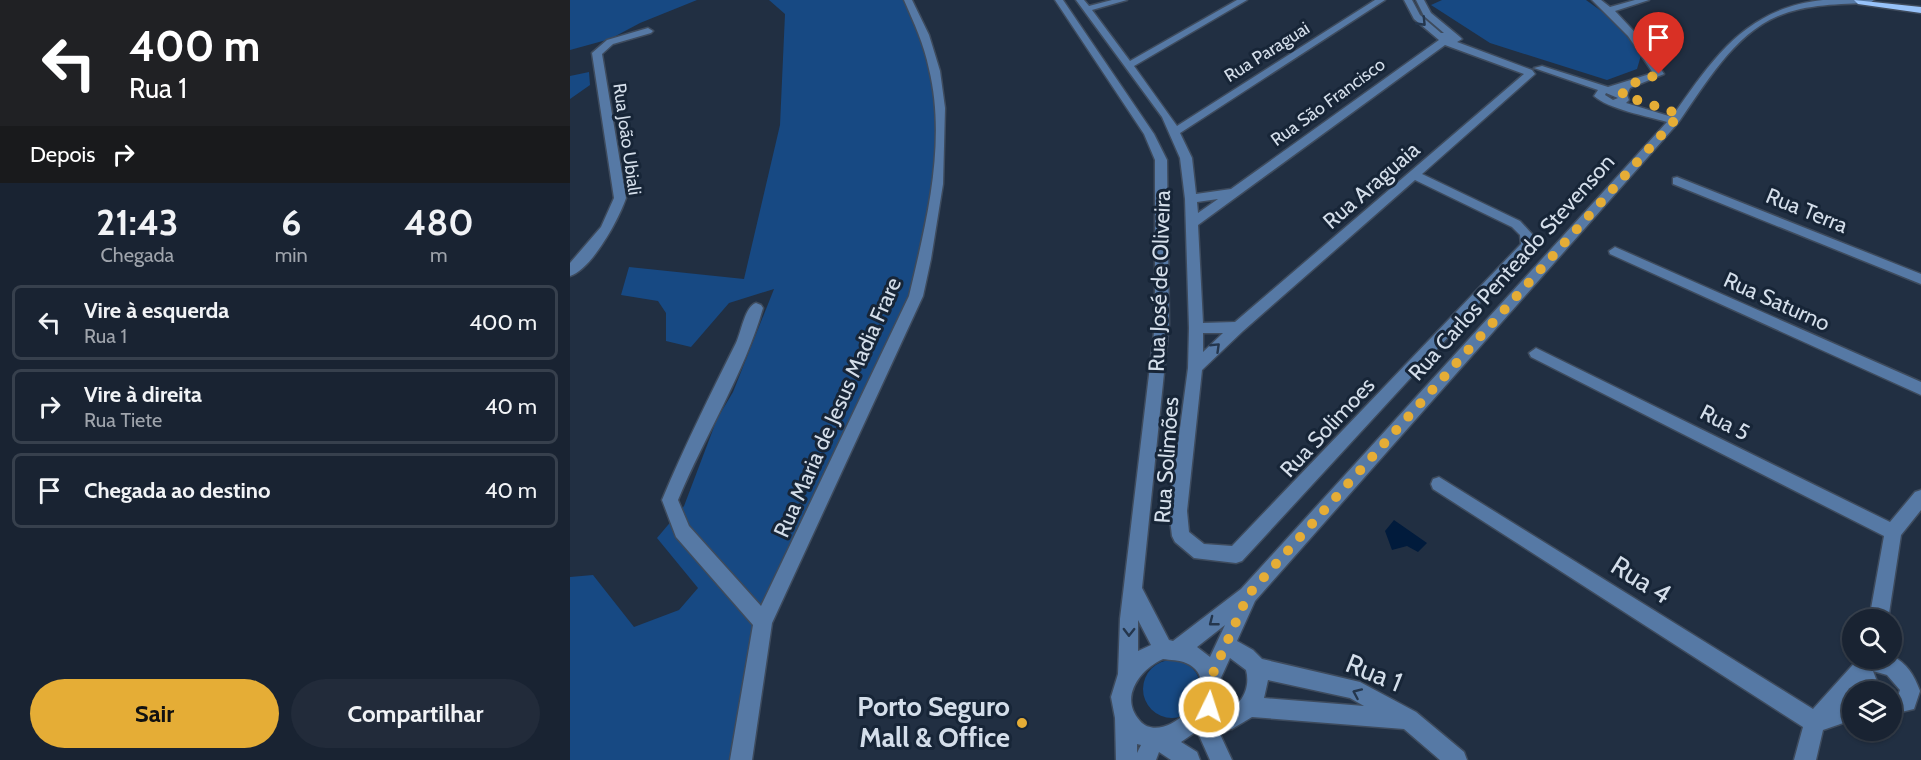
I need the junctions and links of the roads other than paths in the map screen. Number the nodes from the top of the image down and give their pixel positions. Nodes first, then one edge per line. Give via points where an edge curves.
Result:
1 (908, 0) edge
2 (1059, 0) edge
3 (1125, 0) edge
4 (1243, 0) edge
5 (1381, 0) edge
6 (1408, 0) edge
7 (1420, 0) edge
8 (1596, 0) edge
9 (1645, 0) edge
10 (1870, 0) edge
11 (1895, 0) edge
12 (1829, 1) edge
13 (1858, 1) edge
14 (1086, 9) edge
15 (1609, 10) junction
16 (1921, 10) edge
17 (648, 31) dead end
18 (1448, 39) junction
19 (1124, 60) junction
20 (1533, 71) junction
21 (1607, 93) junction
22 (1622, 95) junction
23 (1201, 113) junction
24 (1167, 117) junction
25 (1676, 118) junction
26 (1175, 132) junction
27 (1415, 175) junction
28 (1677, 181) dead end
29 (1233, 192) junction
30 (1191, 199) junction
31 (1192, 223) junction
32 (1615, 251) dead end
33 (570, 271) edge
34 (1921, 279) edge
35 (756, 308) dead end
36 (1238, 327) junction
37 (1196, 328) junction
38 (1536, 353) dead end
39 (1195, 368) junction
40 (1921, 389) edge
41 (1439, 484) dead end
42 (1921, 497) edge
43 (1893, 532) junction
44 (1236, 555) joint
45 (1133, 590) junction
46 (1248, 595) junction
47 (1882, 609) edge
48 (763, 622) junction
49 (1226, 645) junction
50 (1171, 650) junction
51 (1256, 668) junction
52 (1861, 669) edge
53 (1902, 671) edge
54 (1128, 674) junction
55 (1210, 680) junction
56 (1906, 702) edge
57 (1249, 707) junction
58 (1842, 713) edge
59 (1124, 716) junction
60 (1204, 719) junction
61 (1409, 719) junction
62 (1815, 722) junction
63 (1154, 748) edge
64 (741, 760) edge
65 (1127, 760) edge
66 (1189, 760) edge
67 (1221, 760) edge
68 (1456, 760) edge
69 (1804, 760) edge

1 - 48 street, Rua Maria de Jesus Madia Frare via 932,52 940,126 937,184 916,296
2 - 45 street, Rua José de Oliveira via 1149,134 1161,160 1162,324
3 - 14 street
4 - 19 street via 1153,49
5 - 23 street, Rua Paraguai
6 -> 18 street via 1410,9 1424,26
7 - 18 street
8 - 15 street
9 - 15 street
10 - 13 street, Rua Carlos Penteado Stevenson
11 - 16 main road
12 - 13 street, Rua Carlos Penteado Stevenson
12 - 25 street, Rua Carlos Penteado Stevenson via 1771,15 1756,24 1699,85
13 - 16 main road
14 - 19 street, Rua Solimões
15 - 22 street via 1659,74
17 - 33 street, Rua João Ubiali via 610,42 597,53 620,198 614,219
18 - 20 street
18 - 29 street, Rua São Francisco
19 - 24 street, Rua Solimões
20 - 21 street
20 - 27 street, Rua Araguaia
21 - 22 street
21 - 22 street
22 - 25 street
23 - 24 street, Rua Paraguai
23 - 26 street, Rua Paraguai
24 - 26 street, Rua Solimões
25 - 46 street, Rua Carlos Penteado Stevenson
26 - 30 street, Rua Solimões via 1186,158
27 - 36 street, Rua Araguaia
27 - 44 street, Rua Solimoes via 1516,224 1526,234 1527,245
28 - 34 street, Rua Terra
29 - 30 street, Rua São Francisco
29 - 31 street, Rua São Francisco
30 - 31 street, Rua Solimões
31 - 37 street, Rua Solimões
32 - 40 street, Rua Saturno
35 - 48 street via 749,332 670,500 682,531
36 - 37 street
39 -> 36 street, Rua Araguaia
37 - 39 street, Rua Solimões
38 - 43 street, Rua 5
39 - 44 street, Rua Solimões via 1178,511 1181,536 1200,552
41 - 62 street, Rua 4
42 - 43 street
43 - 47 street
45 - 50 street
45 -> 54 street, Rua José de Oliveira
46 - 49 street, Rua Carlos Penteado Stevenson
46 -> 50 street, Rua Carlos Penteado Stevenson
48 - 64 street, Rua Maria de Jesus Madia Frare
49 - 51 street
49 - 55 street, Rua Carlos Penteado Stevenson
50 - 54 street via 1137,662
50 - 55 street via 1192,655 1204,666
51 - 57 street via 1256,694
61 -> 51 street, Rua 1 via 1353,689
52 - 62 street
53 - 56 street via 1910,691
54 - 59 street via 1122,694
55 - 60 street via 1212,698
57 - 60 street via 1222,721
57 - 61 street
58 - 62 street
59 - 63 street
59 - 65 street
60 - 63 street via 1192,733
60 - 67 street
61 - 68 street, Rua 1
62 - 69 street
63 - 66 street

